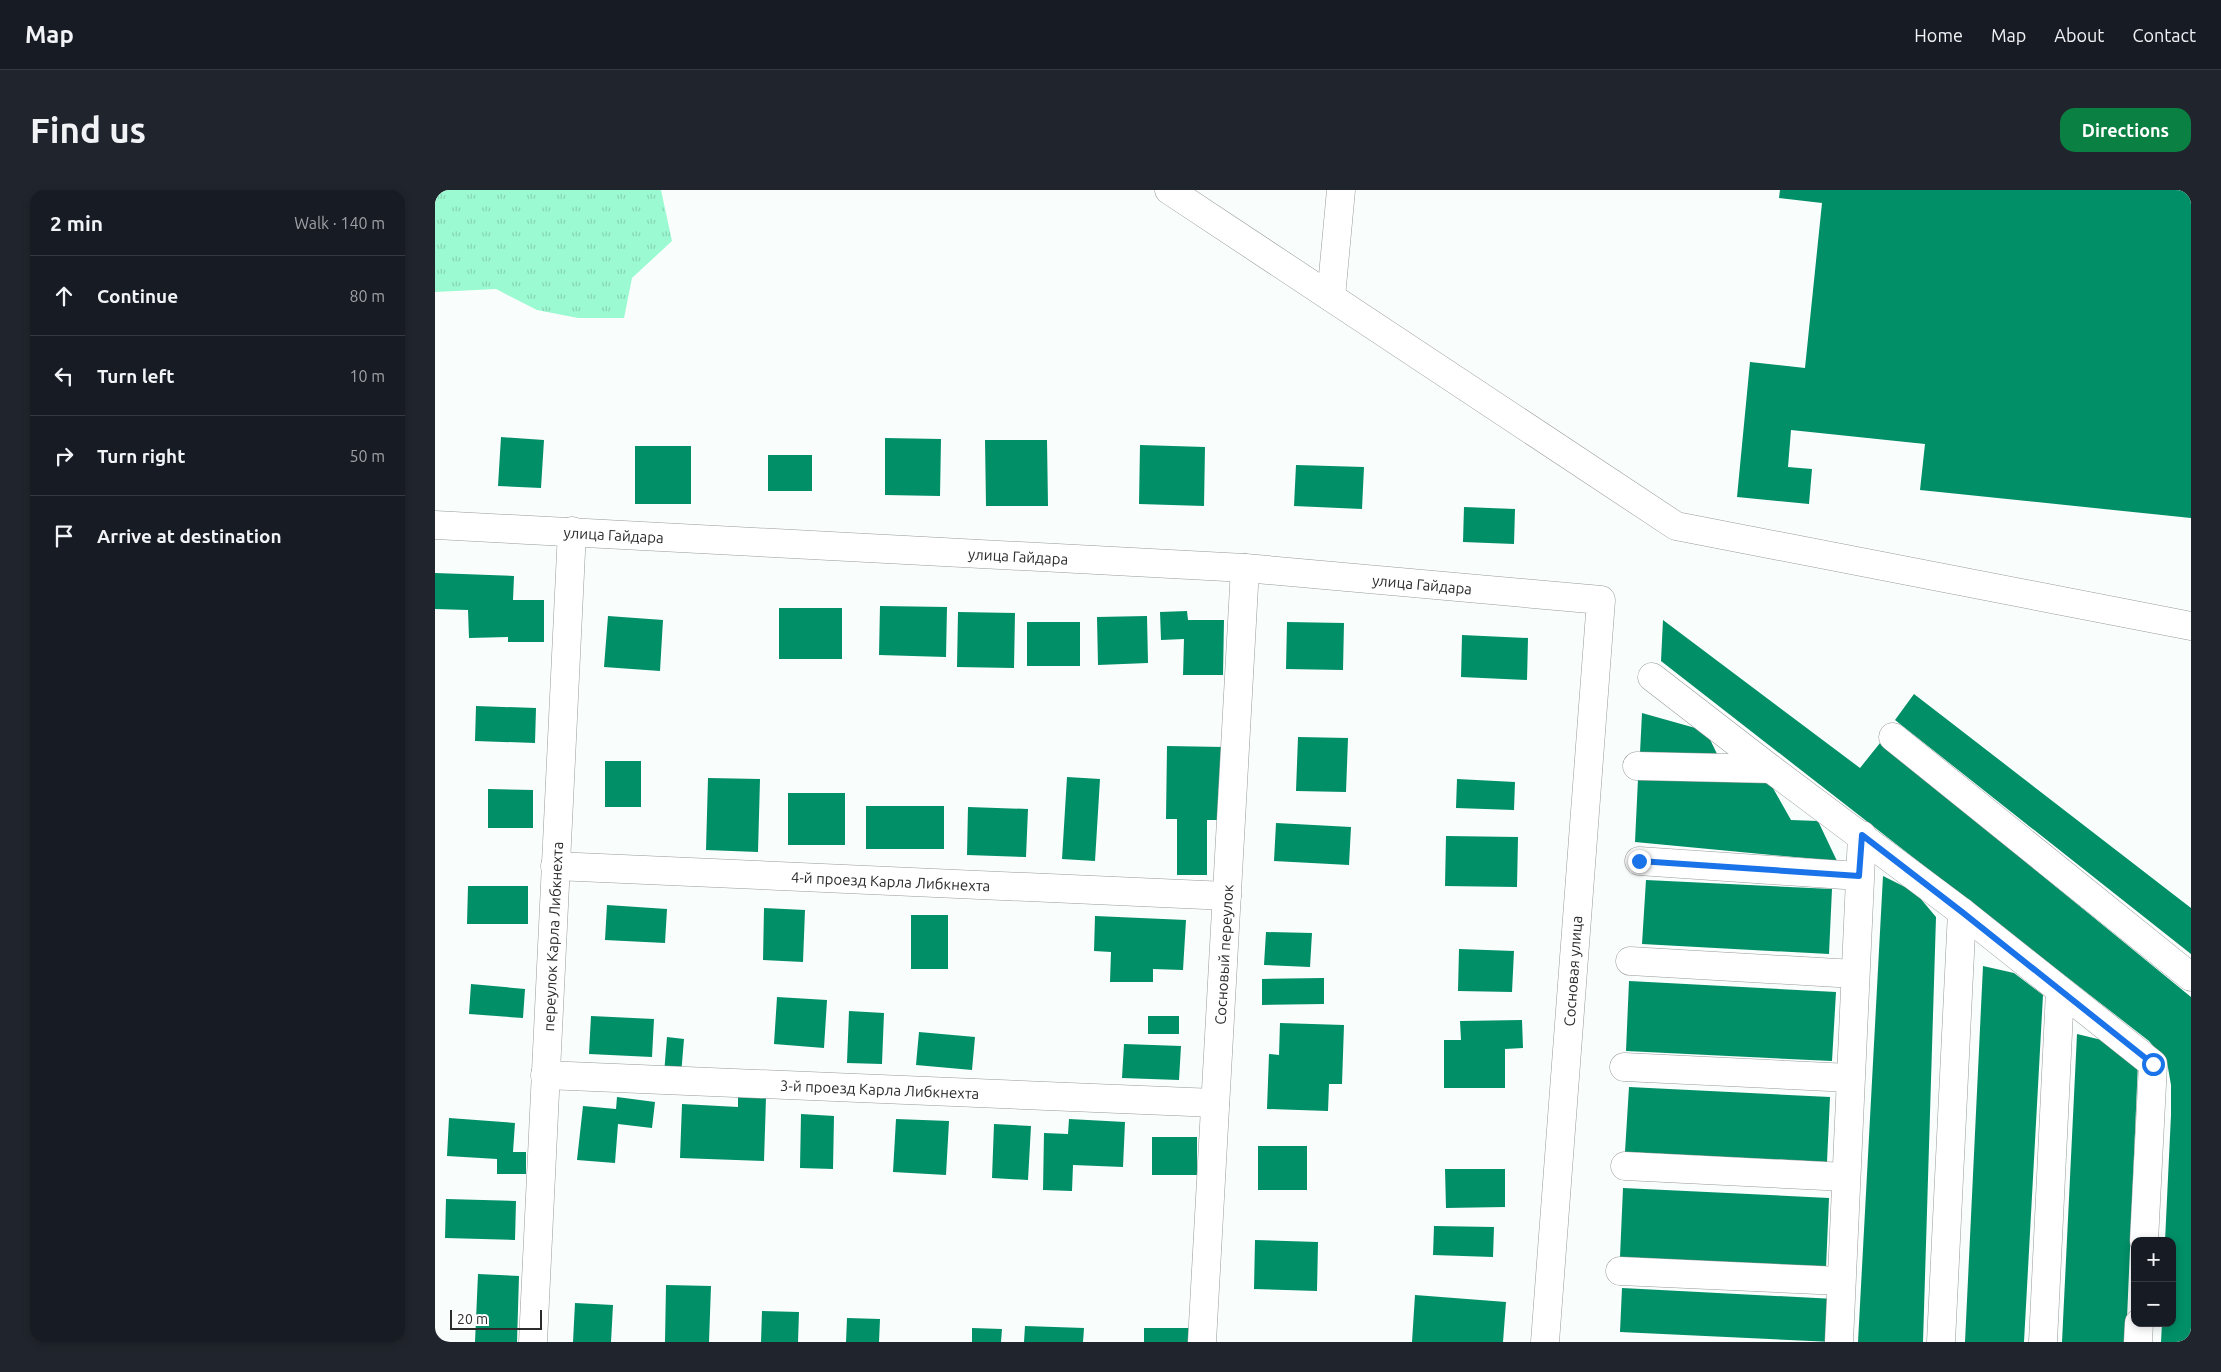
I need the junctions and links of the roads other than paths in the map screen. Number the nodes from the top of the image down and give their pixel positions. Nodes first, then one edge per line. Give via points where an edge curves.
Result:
1 (1169, 190) edge
2 (1341, 190) edge
3 (1331, 297) junction
4 (435, 525) edge
5 (571, 531) junction
6 (1245, 568) junction
7 (1601, 600) joint
8 (2191, 626) edge
9 (1651, 676) dead end
10 (1893, 737) dead end
11 (1637, 766) dead end
12 (1771, 769) junction
13 (1862, 835) junction
14 (1639, 861) dead end
15 (555, 866) junction
16 (1859, 876) junction
17 (1227, 896) junction
18 (1962, 912) junction
19 (1630, 961) dead end
20 (1855, 974) junction
21 (2191, 977) edge
22 (2060, 991) junction
23 (1624, 1066) dead end
24 (545, 1075) junction
25 (1850, 1078) junction
26 (1215, 1104) junction
27 (1625, 1166) dead end
28 (1846, 1177) junction
29 (2144, 1237) edge
30 (1620, 1271) dead end
31 (1841, 1281) junction
32 (2139, 1327) edge
33 (533, 1342) edge
34 (1202, 1342) edge
35 (1545, 1342) edge
36 (1839, 1342) edge
37 (1941, 1342) edge
38 (2043, 1342) edge
39 (2139, 1342) edge

1 - 3 street
2 - 3 street
3 - 8 street via 1676,526
4 - 5 street, улица Гайдара
5 - 6 street, улица Гайдара
5 - 15 street, переулок Карла Либкнехта
6 - 7 street, улица Гайдара
6 - 17 street, Сосновый переулок
7 - 35 street, Сосновая улица
9 - 12 street
10 - 21 street
11 - 12 street
12 - 13 street
13 - 16 street
13 - 18 street
14 - 16 street
15 - 17 street, 4-й проезд Карла Либкнехта
15 - 24 street, переулок Карла Либкнехта
16 - 20 street
17 - 26 street, Сосновый переулок
18 - 22 street
18 - 37 street
19 - 20 street
20 - 25 street
22 - 29 street via 2153,1064
22 - 38 street
23 - 25 street
24 - 26 street, 3-й проезд Карла Либкнехта
24 - 33 street, переулок Карла Либкнехта
25 - 28 street
26 - 34 street, Сосновый переулок
27 - 28 street
28 - 31 street
30 - 31 street
31 - 36 street
32 - 39 street

